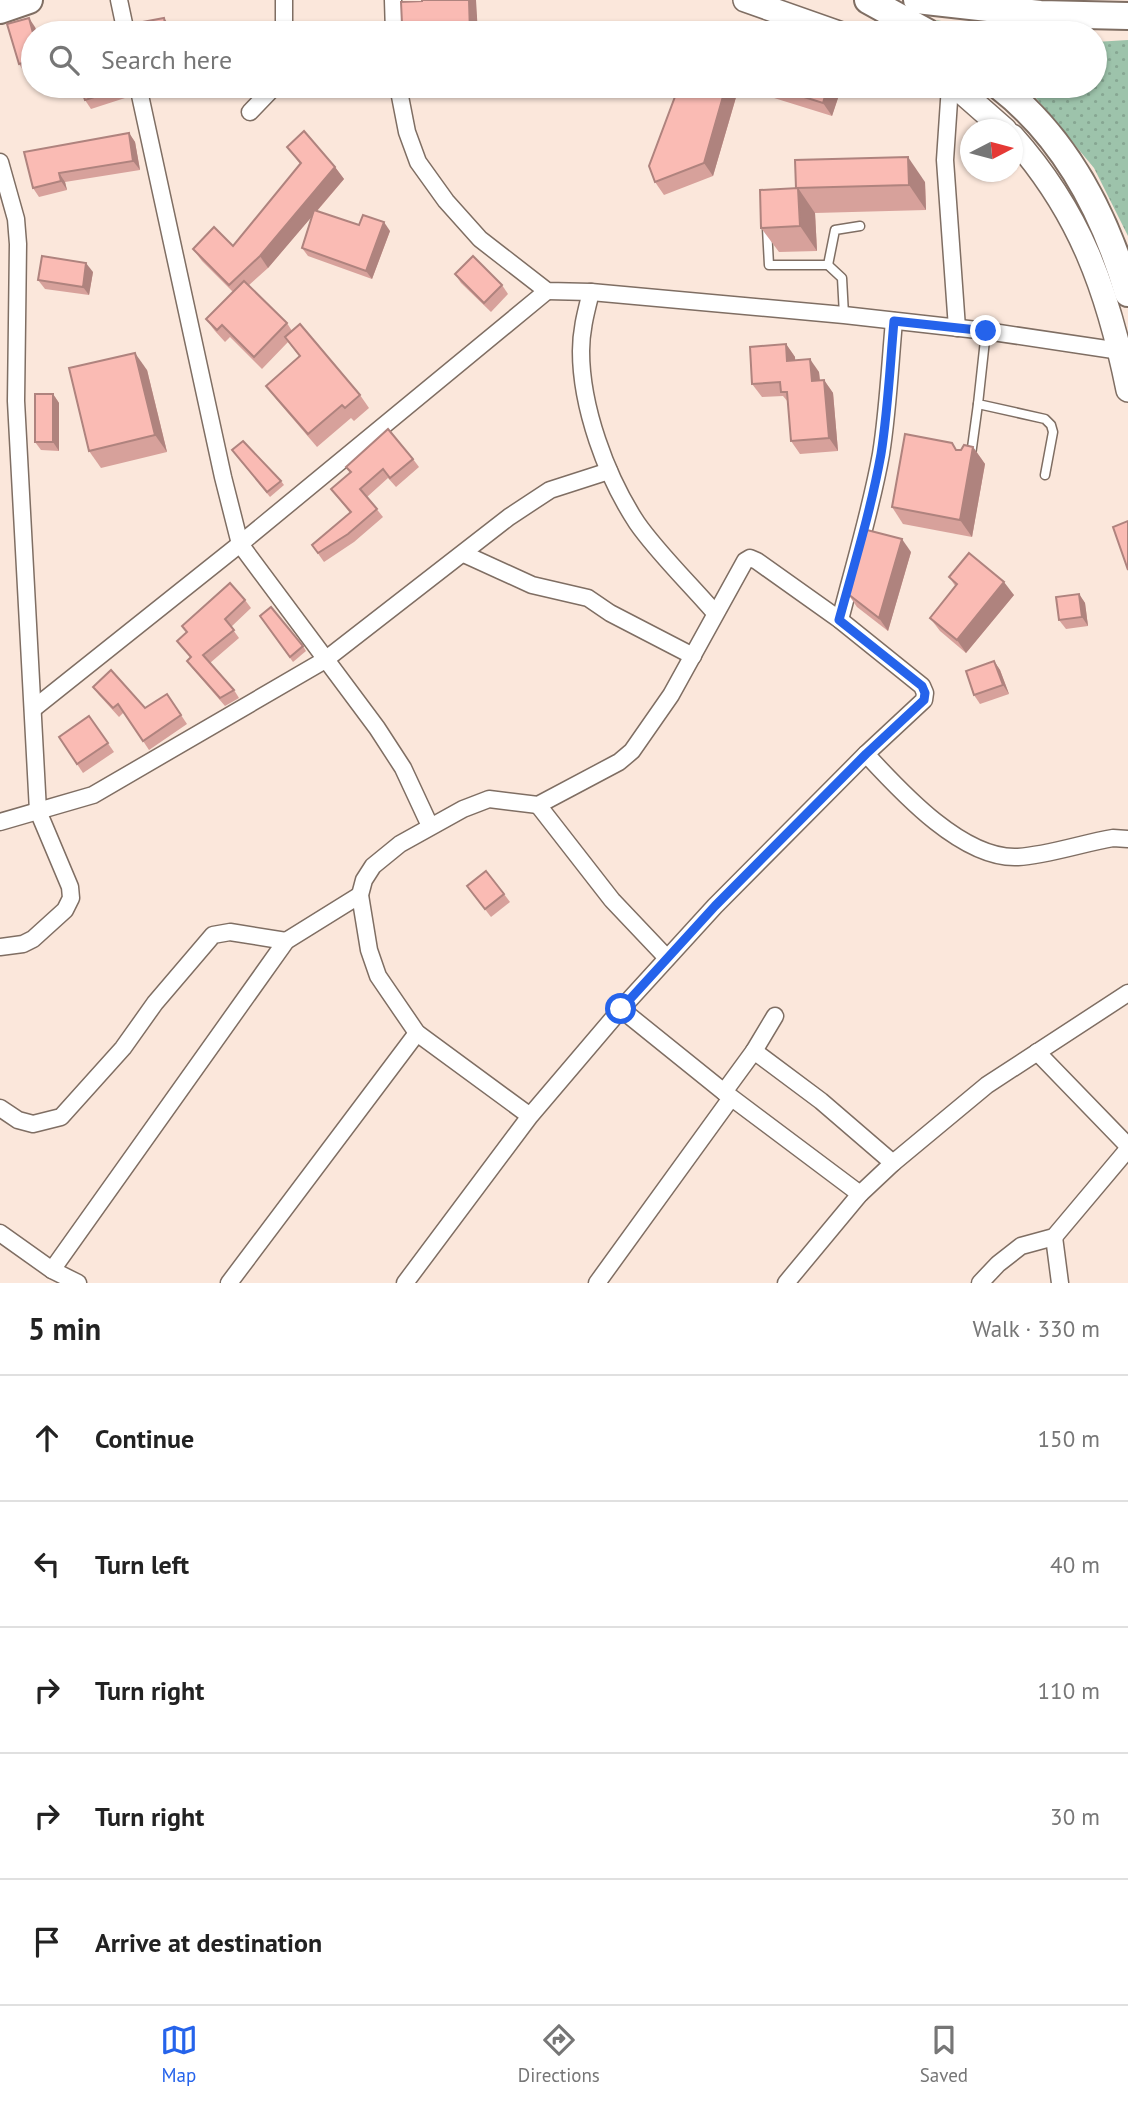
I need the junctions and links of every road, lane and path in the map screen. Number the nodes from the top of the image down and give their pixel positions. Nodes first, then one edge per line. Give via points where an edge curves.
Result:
1 (29, 0) edge
2 (119, 0) edge
3 (284, 0) edge
4 (393, 0) edge
5 (745, 0) edge
6 (868, 0) edge
7 (917, 0) edge
8 (0, 10) edge
9 (1128, 16) edge
10 (123, 21) edge
11 (285, 21) edge
12 (394, 21) edge
13 (805, 21) edge
14 (906, 21) edge
15 (141, 98) edge
16 (263, 98) edge
17 (400, 98) edge
18 (952, 98) edge
19 (967, 98) edge
20 (1012, 98) edge
21 (250, 112) dead end
22 (992, 119) edge
23 (1023, 148) edge
24 (0, 162) edge
25 (766, 219) edge
26 (860, 226) dead end
27 (828, 265) junction
28 (547, 291) junction
29 (590, 292) junction
30 (1128, 293) edge
31 (844, 315) junction
32 (894, 321) junction
33 (957, 328) junction
34 (986, 331) junction
35 (1120, 351) junction
36 (1128, 390) edge
37 (978, 404) junction
38 (970, 461) edge
39 (609, 471) junction
40 (1045, 475) dead end
41 (240, 544) junction
42 (464, 554) junction
43 (715, 613) junction
44 (839, 620) junction
45 (693, 656) junction
46 (325, 660) junction
47 (33, 709) junction
48 (866, 754) junction
49 (538, 805) junction
50 (38, 811) junction
51 (0, 822) edge
52 (430, 825) junction
53 (1128, 839) edge
54 (360, 895) junction
55 (286, 941) junction
56 (0, 947) edge
57 (667, 958) junction
58 (1128, 993) edge
59 (621, 1009) junction
60 (775, 1016) dead end
61 (417, 1033) junction
62 (754, 1051) junction
63 (1037, 1052) junction
64 (728, 1095) junction
65 (0, 1108) edge
66 (530, 1116) junction
67 (1128, 1147) edge
68 (893, 1163) junction
69 (860, 1194) junction
70 (0, 1233) edge
71 (1054, 1237) junction
72 (52, 1270) junction
73 (78, 1283) edge
74 (229, 1283) edge
75 (405, 1283) edge
76 (597, 1283) edge
77 (786, 1283) edge
78 (979, 1283) edge
79 (1060, 1283) edge

1 - 8 main road
2 - 10 street
3 - 11 street
4 - 12 street
5 - 13 main road
6 - 14 main road
7 - 9 main road via 1041,14
15 - 41 street
16 - 21 street
17 - 28 street via 418,162 446,201 480,239
18 - 33 street via 944,160
19 - 22 main road
20 - 30 main road via 1063,152 1115,248
23 - 35 main road via 1075,223 1096,271
24 - 47 street via 18,244 16,401
25 - 27 lane via 769,265
26 - 27 lane via 835,230
27 - 31 lane via 842,278
28 - 29 street
28 - 41 street
29 - 31 street
29 - 39 street via 581,351 585,394
31 - 32 street
32 - 33 street
32 - 44 street via 880,457
33 - 34 street
34 - 35 street
34 - 37 lane
35 - 36 main road
37 - 38 lane
37 - 40 lane via 1045,419 1051,425
39 - 42 street via 550,490
39 - 43 street via 638,523
41 - 46 street
41 - 47 street
42 - 45 street via 532,585 588,598
42 - 46 street
43 - 44 street via 750,558
43 - 45 street
44 - 48 street via 925,693 918,707
45 - 49 street via 632,751
46 - 50 street via 93,795
46 - 52 street via 403,768
47 - 50 street
48 - 53 street via 929,818 995,856 1019,857
48 - 57 street
49 - 52 street via 489,799
49 - 57 street via 612,900
50 - 51 street
50 - 56 street via 71,898 65,910 33,939
52 - 54 street via 373,866
54 - 55 street
54 - 61 street via 378,975
55 - 65 street via 229,932 213,936 61,1117 33,1124
55 - 72 street
57 - 59 street
58 - 63 street
59 - 64 street
59 - 66 street
60 - 62 street
61 - 66 street
61 - 74 street
62 - 64 street
62 - 68 street
63 - 67 street
63 - 68 street via 987,1085
64 - 69 street
64 - 76 street
66 - 75 street
67 - 71 street
68 - 69 street
69 - 77 street
70 - 72 street
71 - 78 street via 1021,1247
71 - 79 street
72 - 73 street

